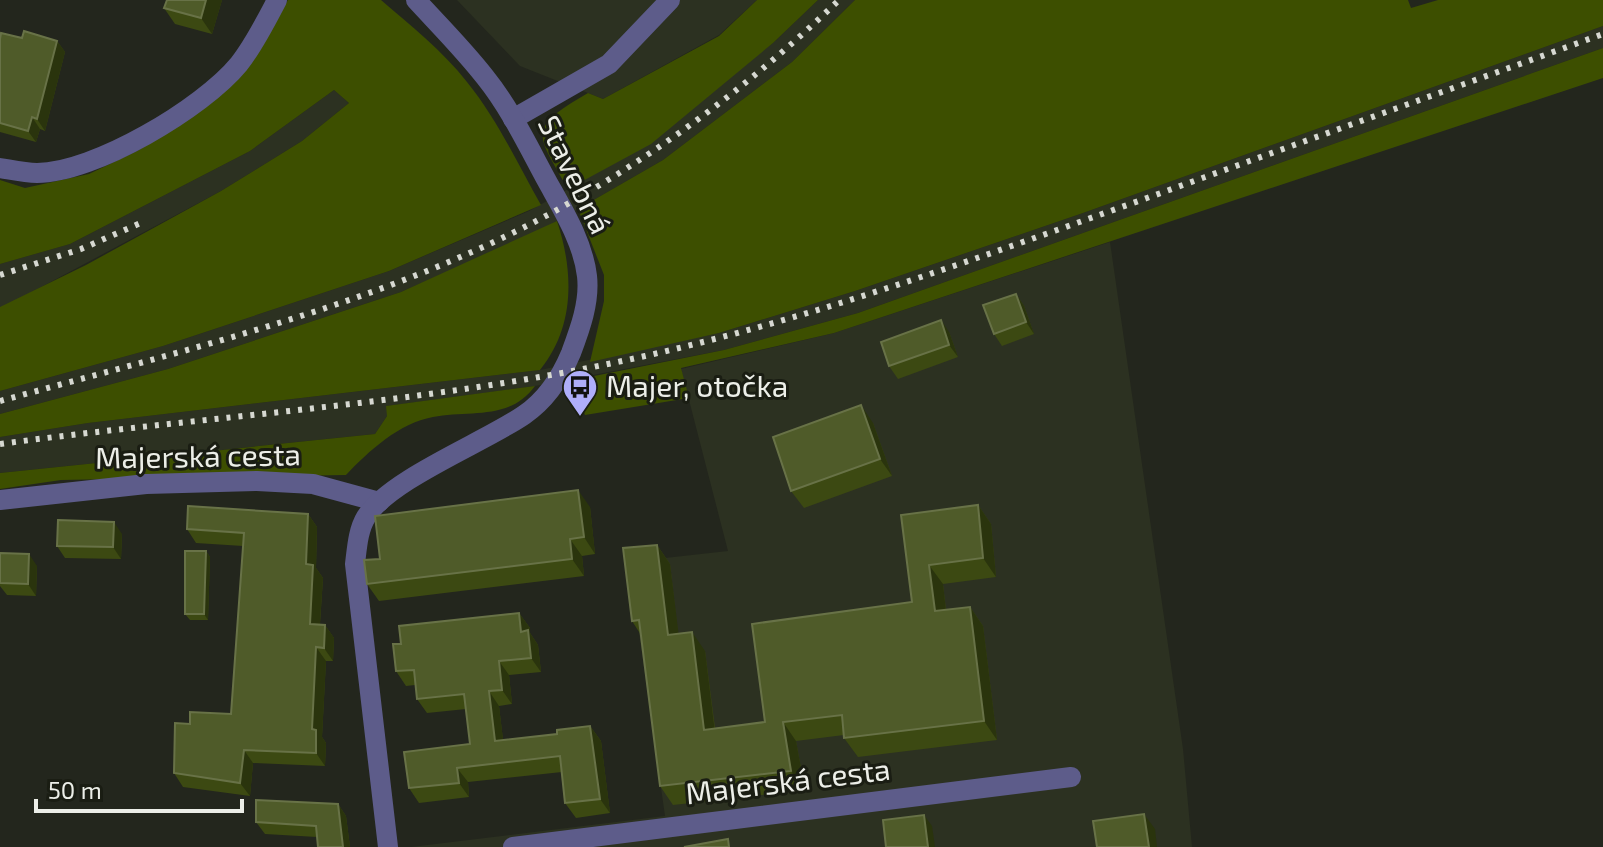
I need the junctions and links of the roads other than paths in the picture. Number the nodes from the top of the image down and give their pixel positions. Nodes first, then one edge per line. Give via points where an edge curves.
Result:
1 (277, 0) edge
2 (416, 0) edge
3 (670, 0) edge
4 (513, 119) junction
5 (0, 168) edge
6 (0, 500) edge
7 (379, 502) junction
8 (1071, 777) dead end
9 (388, 847) edge
10 (513, 847) edge

1 - 5 street via 239,64 197,102 141,138 85,163 39,173
2 - 4 street, Stavebná via 486,78
3 - 4 street via 609,64
4 - 7 street, Stavebná via 571,224 587,274 581,326 561,374 526,414
6 - 7 street, Majerská cesta via 146,484 257,481 313,484
7 - 9 street via 366,518 355,564
8 - 10 street, Majerská cesta

